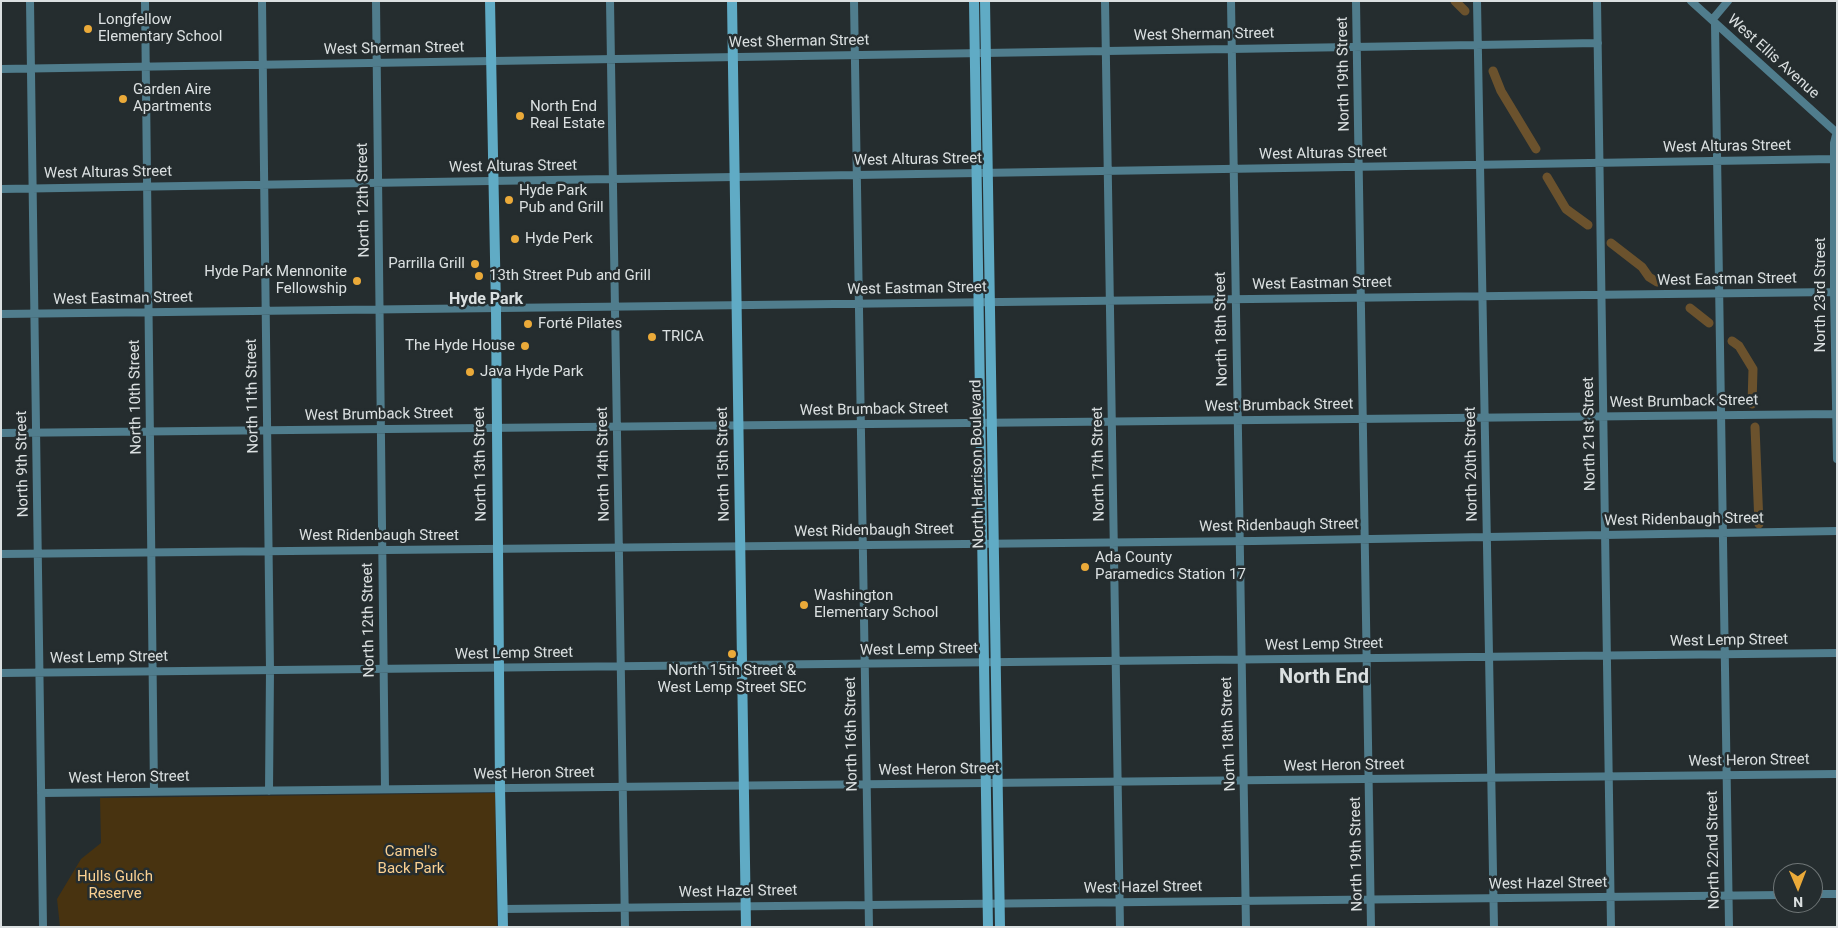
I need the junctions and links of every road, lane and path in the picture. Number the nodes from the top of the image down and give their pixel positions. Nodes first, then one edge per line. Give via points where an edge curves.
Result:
1 (30, 1) edge
2 (145, 1) edge
3 (262, 1) edge
4 (376, 1) edge
5 (490, 1) edge
6 (610, 1) edge
7 (732, 1) edge
8 (854, 1) edge
9 (974, 1) edge
10 (985, 1) edge
11 (1105, 1) edge
12 (1231, 1) edge
13 (1356, 1) edge
14 (1477, 1) edge
15 (1597, 1) edge
16 (1691, 1) edge
17 (1728, 1) edge
18 (1714, 22) junction
19 (1598, 43) junction
20 (1478, 45) junction
21 (1357, 46) junction
22 (1232, 49) junction
23 (1106, 51) junction
24 (974, 53) junction
25 (986, 53) junction
26 (855, 55) junction
27 (733, 57) junction
28 (611, 59) junction
29 (490, 61) junction
30 (377, 63) junction
31 (263, 64) junction
32 (146, 66) junction
33 (31, 68) junction
34 (1, 69) edge
35 (1836, 132) edge
36 (1834, 159) junction
37 (1717, 161) junction
38 (1600, 163) junction
39 (1480, 165) junction
40 (1359, 167) junction
41 (1234, 169) junction
42 (1108, 171) junction
43 (977, 173) junction
44 (988, 173) junction
45 (857, 175) junction
46 (735, 177) junction
47 (613, 179) junction
48 (492, 181) junction
49 (378, 183) junction
50 (264, 185) junction
51 (148, 186) junction
52 (33, 188) junction
53 (1, 189) edge
54 (1834, 292) junction
55 (1719, 293) junction
56 (1602, 295) junction
57 (1482, 296) junction
58 (1361, 298) junction
59 (1236, 299) junction
60 (1110, 301) junction
61 (979, 302) junction
62 (991, 302) junction
63 (859, 304) junction
64 (737, 305) junction
65 (615, 307) junction
66 (496, 309) junction
67 (380, 310) junction
68 (265, 311) junction
69 (149, 312) junction
70 (1, 314) edge
71 (35, 314) junction
72 (1836, 414) edge
73 (1721, 415) junction
74 (1603, 416) junction
75 (1485, 417) junction
76 (1363, 419) junction
77 (1238, 420) junction
78 (1112, 421) junction
79 (981, 422) junction
80 (993, 422) junction
81 (861, 424) junction
82 (739, 425) junction
83 (617, 426) junction
84 (496, 427) junction
85 (381, 429) junction
86 (267, 430) junction
87 (151, 432) junction
88 (36, 433) junction
89 (1, 434) edge
90 (1837, 459) edge
91 (1837, 531) edge
92 (1723, 533) junction
93 (1605, 535) junction
94 (1487, 537) junction
95 (1364, 539) junction
96 (1239, 541) junction
97 (1114, 542) junction
98 (983, 544) junction
99 (994, 544) junction
100 (863, 545) junction
101 (741, 546) junction
102 (619, 548) junction
103 (497, 549) junction
104 (382, 550) junction
105 (268, 551) junction
106 (152, 552) junction
107 (38, 553) junction
108 (1, 554) edge
109 (1837, 653) edge
110 (1725, 655) junction
111 (1607, 656) junction
112 (1489, 657) junction
113 (1366, 658) junction
114 (1241, 660) junction
115 (1116, 661) junction
116 (996, 662) junction
117 (984, 663) junction
118 (865, 664) junction
119 (742, 665) junction
120 (620, 667) junction
121 (499, 668) junction
122 (384, 669) junction
123 (270, 670) junction
124 (154, 672) junction
125 (1, 673) edge
126 (40, 673) junction
127 (1837, 774) edge
128 (1727, 775) junction
129 (1609, 776) junction
130 (1491, 778) junction
131 (1370, 779) junction
132 (1244, 780) junction
133 (1117, 782) junction
134 (986, 783) junction
135 (998, 783) junction
136 (867, 784) junction
137 (743, 786) junction
138 (622, 787) junction
139 (500, 788) junction
140 (385, 789) junction
141 (269, 791) junction
142 (154, 792) junction
143 (41, 793) junction
144 (1823, 894) edge
145 (1837, 894) edge
146 (1728, 895) junction
147 (1773, 895) edge
148 (1611, 897) junction
149 (1493, 898) junction
150 (1371, 899) junction
151 (1246, 900) junction
152 (1120, 902) junction
153 (988, 903) junction
154 (1000, 903) junction
155 (869, 905) junction
156 (746, 906) junction
157 (624, 907) junction
158 (503, 909) junction
159 (43, 927) edge
160 (503, 927) edge
161 (625, 927) edge
162 (746, 927) edge
163 (869, 927) edge
164 (988, 927) edge
165 (1000, 927) edge
166 (1120, 927) edge
167 (1246, 927) edge
168 (1371, 927) edge
169 (1494, 927) edge
170 (1611, 927) edge
171 (1729, 927) edge

1 - 33 street, North 9th Street
2 - 32 street, North 10th Street
3 - 31 street, North 11th Street
4 - 30 street, North 12th Street
5 - 29 street, North 13th Street
6 - 28 street, North 14th Street
7 - 27 street, North 15th Street
8 - 26 street, North 16th Street
9 - 24 street, North Harrison Boulevard
10 - 25 street, North Harrison Boulevard
11 - 23 street, North 17th Street
12 - 22 street, North 18th Street
13 - 21 street, North 19th Street
14 - 20 street, North 20th Street
15 - 19 street, North 21st Street
16 - 18 street, West Ellis Avenue
17 - 18 street
18 - 35 street, West Ellis Avenue
18 - 37 street, North 22nd Street
19 - 20 street, West Sherman Street
19 - 38 street, North 21st Street
20 - 21 street, West Sherman Street
20 - 39 street, North 20th Street
21 - 22 street, West Sherman Street
21 - 40 street, North 19th Street
22 - 23 street, West Sherman Street
22 - 41 street, North 18th Street
23 - 25 street, West Sherman Street
23 - 42 street, North 17th Street
24 - 25 street, West Sherman Street
24 - 26 street, West Sherman Street
24 - 43 street, North Harrison Boulevard
25 - 44 street, North Harrison Boulevard
26 - 27 street, West Sherman Street
26 - 45 street, North 16th Street
27 - 28 street, West Sherman Street
27 - 46 street, North 15th Street
28 - 29 street, West Sherman Street
28 - 47 street, North 14th Street
29 - 30 street, West Sherman Street
29 - 48 street, North 13th Street
30 - 31 street, West Sherman Street
30 - 49 street, North 12th Street
31 - 32 street, West Sherman Street
31 - 50 street, North 11th Street
32 - 33 street, West Sherman Street
32 - 51 street, North 10th Street
33 - 34 street, West Sherman Street
33 - 52 street, North 9th Street
35 - 36 street, North 23rd Street
36 - 37 street, West Alturas Street
36 - 54 street, North 23rd Street
37 - 38 street, West Alturas Street
37 - 55 street, North 22nd Street
38 - 39 street, West Alturas Street
38 - 56 street, North 21st Street
39 - 40 street, West Alturas Street
39 - 57 street, North 20th Street
40 - 41 street, West Alturas Street
40 - 58 street, North 19th Street
41 - 42 street, West Alturas Street
41 - 59 street, North 18th Street
42 - 44 street, West Alturas Street
42 - 60 street, North 17th Street
43 - 44 street, West Alturas Street
43 - 45 street, West Alturas Street
43 - 61 street, North Harrison Boulevard
44 - 62 street, North Harrison Boulevard
45 - 46 street, West Alturas Street
45 - 63 street, North 16th Street
46 - 47 street, West Alturas Street
46 - 64 street, North 15th Street
47 - 48 street, West Alturas Street
47 - 65 street, North 14th Street
48 - 49 street, West Alturas Street
48 - 66 street, North 13th Street
49 - 50 street, West Alturas Street
49 - 67 street, North 12th Street
50 - 51 street, West Alturas Street
50 - 68 street, North 11th Street
51 - 52 street, West Alturas Street
51 - 69 street, North 10th Street
52 - 53 street, West Alturas Street
52 - 71 street, North 9th Street
54 - 55 street, West Eastman Street
54 - 72 street, North 23rd Street
55 - 56 street, West Eastman Street
55 - 73 street, North 22nd Street
56 - 57 street, West Eastman Street
56 - 74 street, North 21st Street
57 - 58 street, West Eastman Street
57 - 75 street, North 20th Street
58 - 59 street, West Eastman Street
58 - 76 street, North 19th Street
59 - 60 street, West Eastman Street
59 - 77 street, North 18th Street
60 - 62 street, West Eastman Street
60 - 78 street, North 17th Street
61 - 62 street, West Eastman Street
61 - 63 street, West Eastman Street
61 - 79 street, North Harrison Boulevard
62 - 80 street, North Harrison Boulevard
63 - 64 street, West Eastman Street
63 - 81 street, North 16th Street
64 - 65 street, West Eastman Street
64 - 82 street, North 15th Street
65 - 66 street, West Eastman Street
65 - 83 street, North 14th Street
66 - 67 street, West Eastman Street
66 - 84 street, North 13th Street
67 - 68 street, West Eastman Street
67 - 85 street, North 12th Street
68 - 69 street, West Eastman Street
68 - 86 street, North 11th Street
69 - 71 street, West Eastman Street
69 - 87 street, North 10th Street
70 - 71 street, West Eastman Street
71 - 88 street, North 9th Street
72 - 73 street, West Brumback Street
72 - 90 street, North 23rd Street
73 - 74 street, West Brumback Street
73 - 92 street, North 22nd Street
74 - 75 street, West Brumback Street
74 - 93 street, North 21st Street
75 - 76 street, West Brumback Street
75 - 94 street, North 20th Street
76 - 77 street, West Brumback Street
76 - 95 street, North 19th Street
77 - 78 street, West Brumback Street
77 - 96 street, North 18th Street
78 - 80 street, West Brumback Street
78 - 97 street, North 17th Street
79 - 80 street, West Brumback Street
79 - 81 street, West Brumback Street
79 - 98 street, North Harrison Boulevard
80 - 99 street, North Harrison Boulevard
81 - 82 street, West Brumback Street
81 - 100 street, North 16th Street
82 - 83 street, West Brumback Street
82 - 101 street, North 15th Street
83 - 84 street, West Brumback Street
83 - 102 street, North 14th Street
84 - 85 street, West Brumback Street
84 - 103 street, North 13th Street
85 - 86 street, West Brumback Street
85 - 104 street, North 12th Street
86 - 87 street, West Brumback Street
86 - 105 street, North 11th Street
87 - 88 street, West Brumback Street
87 - 106 street, North 10th Street
88 - 89 street, West Brumback Street
88 - 107 street, North 9th Street
91 - 92 street, West Ridenbaugh Street
92 - 93 street, West Ridenbaugh Street
92 - 110 street, North 22nd Street
93 - 94 street, West Ridenbaugh Street
93 - 111 street, North 21st Street
94 - 95 street, West Ridenbaugh Street
94 - 112 street, North 20th Street
95 - 96 street, West Ridenbaugh Street
95 - 113 street, North 19th Street
96 - 97 street, West Ridenbaugh Street
96 - 114 street, North 18th Street
97 - 99 street, West Ridenbaugh Street
97 - 115 street, North 17th Street
98 - 99 street, West Ridenbaugh Street
98 - 100 street, West Ridenbaugh Street
98 - 117 street, North Harrison Boulevard
99 - 116 street, North Harrison Boulevard
100 - 101 street, West Ridenbaugh Street
100 - 118 street, North 16th Street
101 - 102 street, West Ridenbaugh Street
101 - 119 street, North 15th Street
102 - 103 street, West Ridenbaugh Street
102 - 120 street, North 14th Street
103 - 104 street, West Ridenbaugh Street
103 - 121 street, North 13th Street
104 - 105 street, West Ridenbaugh Street
104 - 122 street, North 12th Street
105 - 106 street, West Ridenbaugh Street
105 - 123 street, North 11th Street
106 - 107 street, West Ridenbaugh Street
106 - 124 street, North 10th Street
107 - 108 street, West Ridenbaugh Street
107 - 126 street, North 9th Street
109 - 110 street, West Lemp Street
110 - 111 street, West Lemp Street
110 - 128 street, North 22nd Street
111 - 112 street, West Lemp Street
111 - 129 street, North 21st Street
112 - 113 street, West Lemp Street
112 - 130 street, North 20th Street
113 - 114 street, West Lemp Street
113 - 131 street, North 19th Street
114 - 115 street, West Lemp Street
114 - 132 street, North 18th Street
115 - 116 street, West Lemp Street
115 - 133 street, North 17th Street
116 - 117 street, West Lemp Street
116 - 135 street, North Harrison Boulevard
117 - 118 street, West Lemp Street
117 - 134 street, North Harrison Boulevard
118 - 119 street, West Lemp Street
118 - 136 street, North 16th Street
119 - 120 street, West Lemp Street
119 - 137 street, North 15th Street
120 - 121 street, West Lemp Street
120 - 138 street, North 14th Street
121 - 122 street, West Lemp Street
121 - 139 street, North 13th Street
122 - 123 street, West Lemp Street
122 - 140 street, North 12th Street
123 - 124 street, West Lemp Street
123 - 141 street, North 11th Street
124 - 126 street, West Lemp Street
124 - 142 street, North 10th Street
125 - 126 street, West Lemp Street
126 - 143 street, North 9th Street
127 - 128 street, West Heron Street
128 - 129 street, West Heron Street
128 - 146 street, North 22nd Street
129 - 130 street, West Heron Street
129 - 148 street, North 21st Street
130 - 131 street, West Heron Street
130 - 149 street, North 20th Street
131 - 132 street, West Heron Street
131 - 150 street, North 19th Street
132 - 133 street, West Heron Street
132 - 151 street, North 18th Street
133 - 135 street, West Heron Street
133 - 152 street, North 17th Street
134 - 135 street, West Heron Street
134 - 136 street, West Heron Street
134 - 153 street, North Harrison Boulevard
135 - 154 street, North Harrison Boulevard
136 - 137 street, West Heron Street
136 - 155 street, North 16th Street
137 - 138 street, West Heron Street
137 - 156 street, North 15th Street
138 - 139 street, West Heron Street
138 - 157 street, North 14th Street
139 - 140 street, West Heron Street
139 - 158 street, North 13th Street
140 - 141 street, West Heron Street
141 - 142 street, West Heron Street
142 - 143 street, West Heron Street
143 - 159 street, North 9th Street
144 - 145 street
146 - 147 street, West Hazel Street
146 - 148 street, West Hazel Street
146 - 171 street, North 22nd Street
148 - 149 street, West Hazel Street
148 - 170 street, North 21st Street
149 - 150 street, West Hazel Street
149 - 169 street, North 20th Street
150 - 151 street, West Hazel Street
150 - 168 street, North 19th Street
151 - 152 street, West Hazel Street
151 - 167 street, North 18th Street
152 - 154 street, West Hazel Street
152 - 166 street, North 17th Street
153 - 154 street, West Hazel Street
153 - 155 street, West Hazel Street
153 - 164 street, North Harrison Boulevard
154 - 165 street, North Harrison Boulevard
155 - 156 street, West Hazel Street
155 - 163 street, North 16th Street
156 - 157 street, West Hazel Street
156 - 162 street, North 15th Street
157 - 158 street, West Hazel Street
157 - 161 street, North 14th Street
158 - 160 street, North 13th Street

